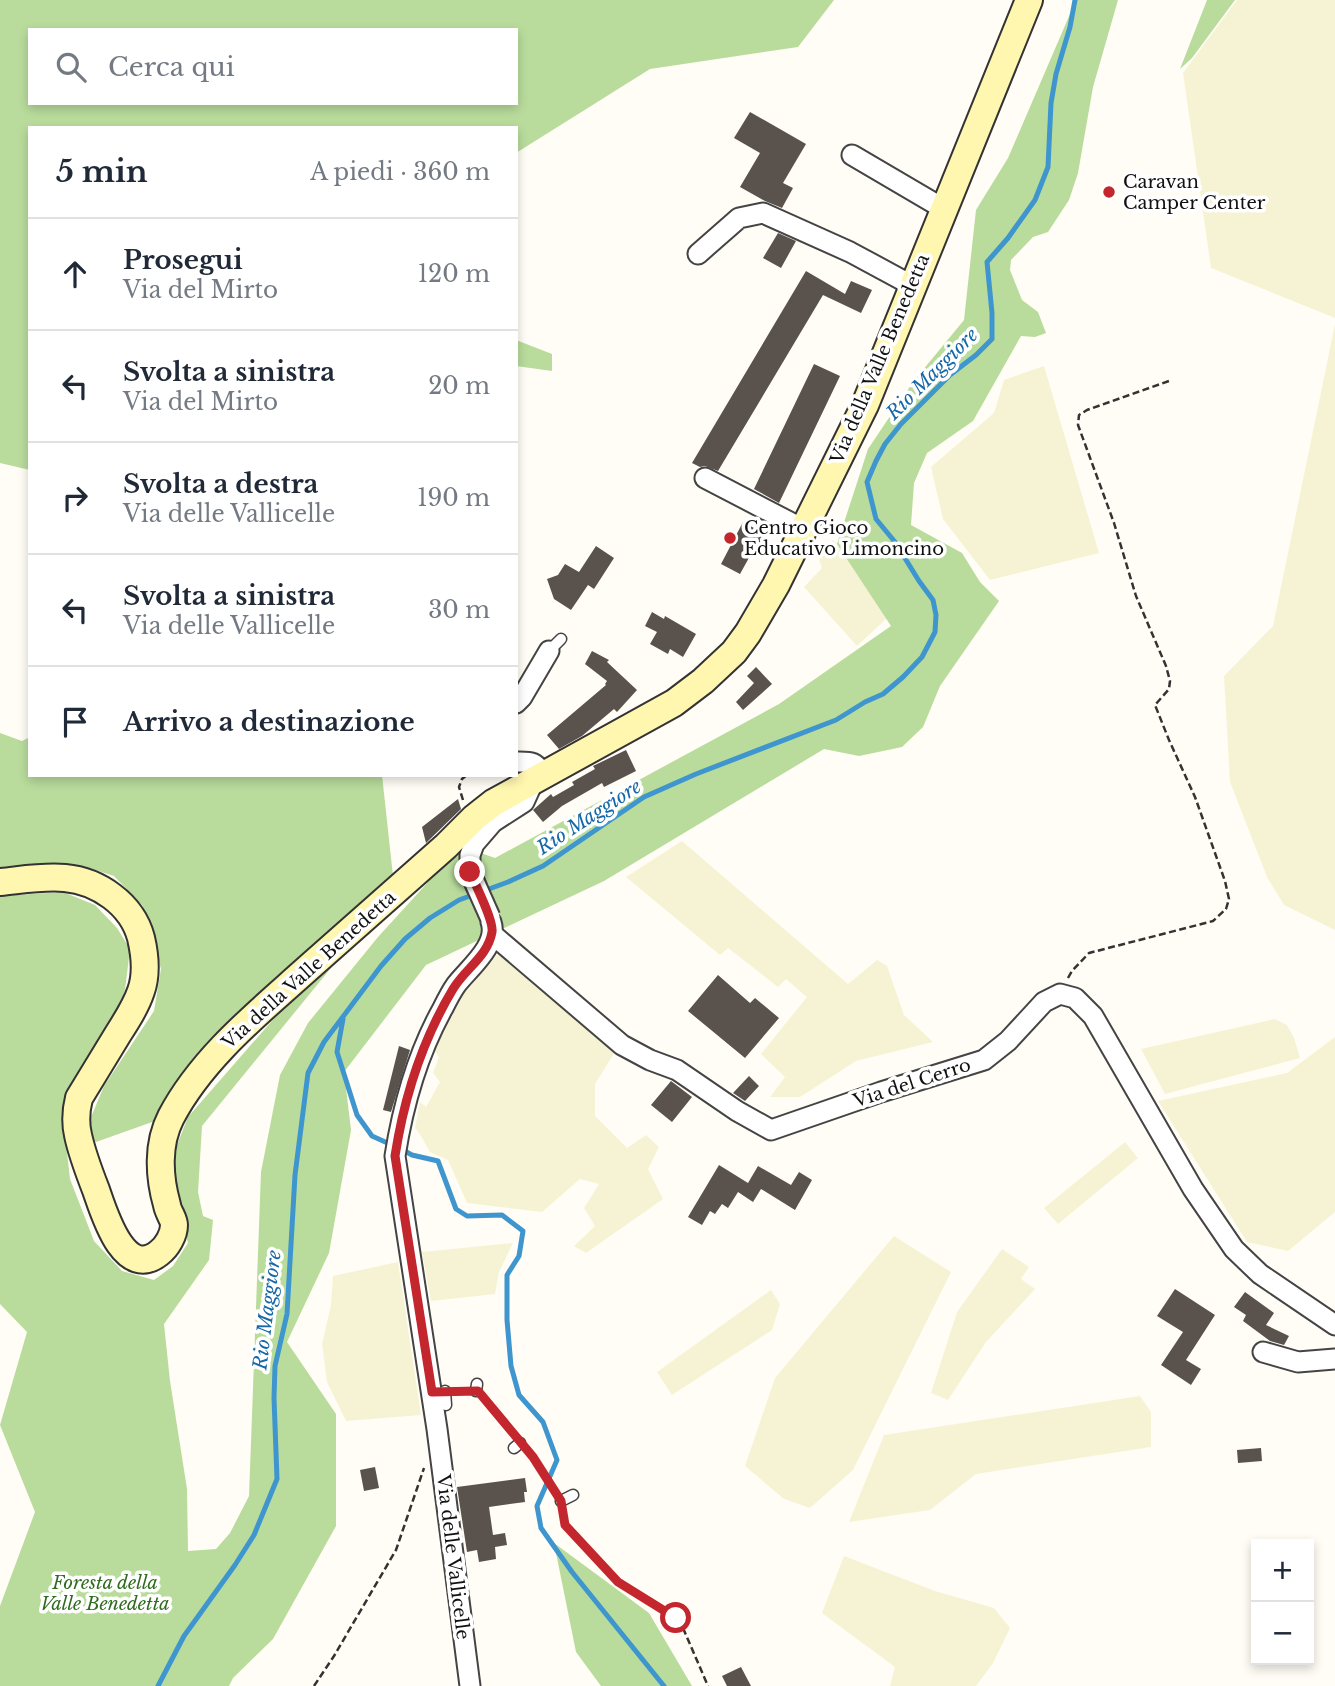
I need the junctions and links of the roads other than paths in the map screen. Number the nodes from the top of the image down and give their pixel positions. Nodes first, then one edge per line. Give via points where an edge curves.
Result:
1 (1029, 0) edge
2 (852, 155) dead end
3 (944, 209) junction
4 (698, 254) dead end
5 (913, 286) junction
6 (705, 478) dead end
7 (803, 529) junction
8 (555, 645) dead end
9 (518, 701) edge
10 (531, 772) edge
11 (0, 882) edge
12 (491, 926) junction
13 (1335, 1325) edge
14 (1264, 1352) dead end
15 (1335, 1359) edge
16 (445, 1391) dead end
17 (446, 1405) dead end
18 (573, 1495) dead end
19 (561, 1501) road end
20 (470, 1686) edge

1 - 3 main road, Via della Valle Benedetta
2 - 3 street
3 - 5 main road, Via della Valle Benedetta
4 - 5 street via 739,218 763,213
5 - 7 main road, Via della Valle Benedetta via 865,405
6 - 7 street
7 - 10 main road, Via della Valle Benedetta via 748,633 703,681 674,703
8 - 9 street
10 - 11 main road, Via della Valle Benedetta via 236,1032 186,1091 162,1146 160,1172 174,1225 171,1239 152,1259 130,1254 110,1228 77,1133 76,1112 79,1098 142,988 145,969 139,930 117,900 87,883 66,878
10 - 12 street, bridge via 524,802 493,822 470,855 470,872
12 - 13 street, Via del Cerro via 622,1045 677,1070 771,1130 984,1060 1044,1002 1060,994 1075,998 1093,1016 1193,1189 1234,1249 1260,1273
12 - 20 street, Via delle Vallicelle via 482,956 455,986 424,1049 400,1122 395,1156
14 - 15 street via 1298,1362
16 - 17 lane
18 - 19 lane

